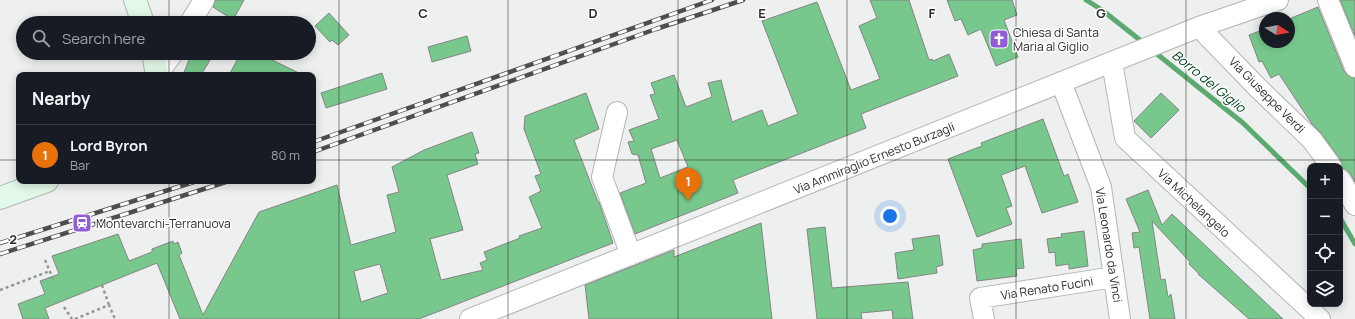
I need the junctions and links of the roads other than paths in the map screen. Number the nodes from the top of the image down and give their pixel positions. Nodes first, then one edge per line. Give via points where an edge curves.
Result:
1 (135, 0) edge
2 (204, 0) edge
3 (1278, 0) edge
4 (1328, 0) edge
5 (141, 16) edge
6 (194, 16) edge
7 (1199, 27) junction
8 (154, 60) edge
9 (168, 60) edge
10 (1117, 61) junction
11 (1355, 67) edge
12 (156, 72) edge
13 (159, 72) edge
14 (1061, 82) junction
15 (617, 112) dead end
16 (1328, 163) edge
17 (39, 184) edge
18 (1343, 184) edge
19 (0, 198) edge
20 (1355, 205) edge
21 (631, 255) junction
22 (1114, 277) junction
23 (476, 318) edge
24 (984, 319) edge
25 (1120, 319) edge
26 (1320, 319) edge

1 - 5 street
2 - 6 street
3 - 7 street, Via Ammiraglio Ernesto Burzagli
4 - 11 street
7 - 10 street, Via Ammiraglio Ernesto Burzagli
7 - 16 street, Via Giuseppe Verdi via 1312,140
8 - 12 street
9 - 13 street
10 - 14 street, Via Ammiraglio Ernesto Burzagli
10 - 26 street, Via Michelangelo via 1124,138
14 - 21 street, Via Ammiraglio Ernesto Burzagli
14 - 22 street, Via Leonardo da Vinci via 1101,187
15 - 21 street via 602,177
17 - 19 street
18 - 20 street
21 - 23 street, Via Ammiraglio Ernesto Burzagli
22 - 24 street, Via Renato Fucini via 980,298
22 - 25 street, Via Leonardo da Vinci

